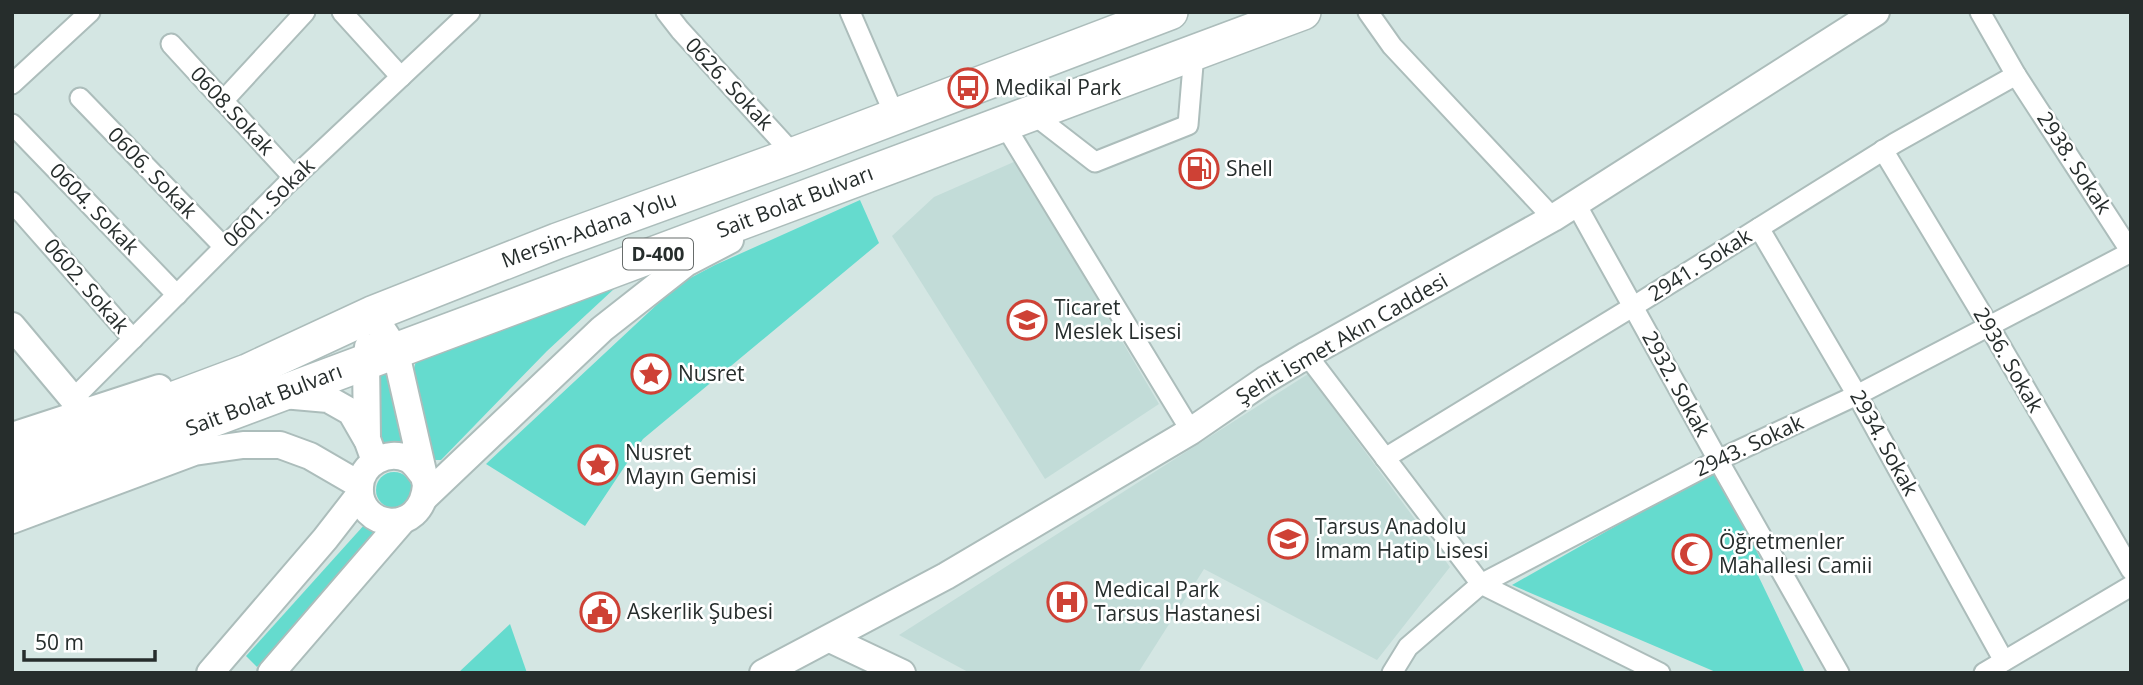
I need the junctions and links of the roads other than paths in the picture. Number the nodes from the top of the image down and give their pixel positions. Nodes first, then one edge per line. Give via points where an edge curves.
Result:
1 (90, 12) edge
2 (305, 12) edge
3 (342, 12) edge
4 (470, 12) edge
5 (666, 12) edge
6 (850, 12) edge
7 (1170, 12) edge
8 (1303, 12) edge
9 (1368, 12) edge
10 (1876, 12) edge
11 (1980, 12) edge
12 (1134, 18) edge
13 (170, 44) dead end
14 (1194, 53) junction
15 (2016, 75) junction
16 (401, 77) junction
17 (12, 84) edge
18 (80, 98) dead end
19 (223, 101) junction
20 (895, 116) junction
21 (1019, 119) junction
22 (12, 124) edge
23 (1883, 150) junction
24 (794, 155) junction
25 (294, 178) junction
26 (815, 195) junction
27 (12, 202) edge
28 (1576, 204) junction
29 (1553, 218) junction
30 (1759, 228) junction
31 (224, 247) junction
32 (2131, 252) edge
33 (177, 295) junction
34 (1634, 306) junction
35 (372, 314) junction
36 (12, 326) edge
37 (1989, 327) junction
38 (133, 339) junction
39 (380, 355) junction
40 (1307, 355) junction
41 (247, 372) junction
42 (278, 395) junction
43 (1857, 395) junction
44 (78, 406) junction
45 (1191, 431) junction
46 (12, 436) edge
47 (371, 450) junction
48 (1385, 458) junction
49 (12, 460) edge
50 (1718, 460) junction
51 (424, 486) junction
52 (360, 489) junction
53 (12, 494) edge
54 (12, 520) edge
55 (403, 520) junction
56 (2131, 570) edge
57 (1481, 584) junction
58 (2131, 586) edge
59 (831, 639) junction
60 (2004, 662) junction
61 (211, 673) edge
62 (238, 673) edge
63 (271, 673) edge
64 (763, 673) edge
65 (902, 673) edge
66 (1392, 673) edge
67 (1660, 673) edge
68 (1839, 673) edge
69 (1984, 673) edge

1 - 17 street
2 - 19 street
3 - 16 street
4 - 16 street, 0601. Sokak
5 - 24 street, 0626. Sokak
6 - 20 street
7 - 12 highway, Mersin-Adana Yolu / D-400
8 - 14 highway, Sait Bolat Bulvarı / D-400
9 - 29 street via 1392,46
10 - 28 street, Şehit İsmet Akın Caddesi
11 - 15 street, 2938. Sokak
12 - 20 highway, Mersin-Adana Yolu / D-400
13 - 19 street, 0608.Sokak
14 - 21 highway, Sait Bolat Bulvarı / D-400
14 - 21 street via 1188,125 1095,162
15 - 23 street, 2941. Sokak
15 - 32 street, 2938. Sokak
16 - 25 street, 0601. Sokak
18 - 31 street, 0606. Sokak
19 - 25 street, 0608.Sokak
20 - 24 highway, Mersin-Adana Yolu / D-400
21 - 26 highway, Sait Bolat Bulvarı / D-400
21 - 45 street
22 - 33 street, 0604. Sokak
23 - 30 street, 2941. Sokak
23 - 37 street, 2936. Sokak
24 - 35 highway, Mersin-Adana Yolu / D-400
25 - 31 street, 0601. Sokak
26 - 39 highway, Sait Bolat Bulvarı / D-400
26 - 51 street via 686,263 602,329
27 - 38 street, 0602. Sokak
28 - 29 street, Şehit İsmet Akın Caddesi
28 - 34 street, 2932. Sokak
29 - 40 street, Şehit İsmet Akın Caddesi
30 - 34 street, 2941. Sokak
30 - 43 street, 2934. Sokak
31 - 33 street, 0601. Sokak
32 - 37 street, 2943. Sokak
33 - 38 street, 0601. Sokak
34 - 48 street, 2941. Sokak
34 - 50 street, 2932. Sokak
35 - 39 street
35 - 41 highway, Mersin-Adana Yolu / D-400
36 - 44 street
37 - 43 street, 2943. Sokak
37 - 56 street, 2936. Sokak
38 - 44 street, 0601. Sokak
39 - 42 highway, Sait Bolat Bulvarı / D-400
39 - 47 street
39 - 51 street
40 - 45 street, Şehit İsmet Akın Caddesi
40 - 48 street
41 - 44 street
41 - 49 highway, Mersin-Adana Yolu / D-400
42 - 47 street via 328,399 351,412
42 - 53 highway, Sait Bolat Bulvarı / D-400
43 - 50 street, 2943. Sokak
43 - 60 street, 2934. Sokak
44 - 46 street
45 - 59 street, Şehit İsmet Akın Caddesi
47 - 51 street via 407,459 416,466
47 - 52 street
48 - 57 street
50 - 57 street, 2943. Sokak
50 - 68 street, 2932. Sokak
51 - 55 street via 421,507
52 - 54 street via 310,456 279,446 243,445 194,452
52 - 55 street via 371,514 381,520
52 - 61 street via 325,539
55 - 63 street
57 - 66 street, 2943. Sokak via 1408,647
57 - 67 street
58 - 60 street
59 - 64 street, Şehit İsmet Akın Caddesi
59 - 65 street
60 - 69 street
61 - 62 street via 228,669

